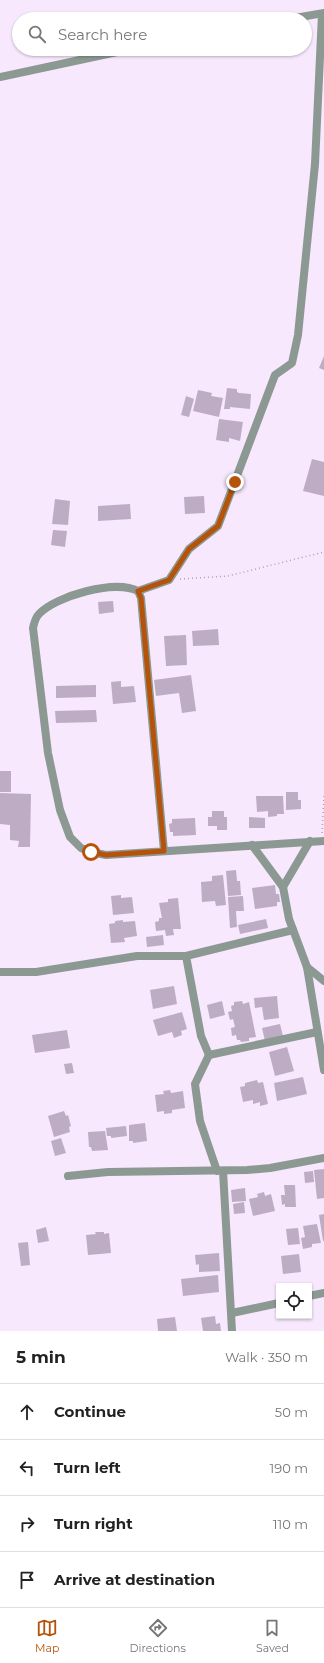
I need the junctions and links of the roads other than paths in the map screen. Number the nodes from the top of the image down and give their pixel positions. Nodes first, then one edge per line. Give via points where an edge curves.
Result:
1 (323, 13) edge
2 (312, 15) edge
3 (97, 56) edge
4 (0, 77) edge
5 (138, 591) junction
6 (323, 841) edge
7 (310, 842) junction
8 (252, 845) junction
9 (164, 851) junction
10 (283, 887) junction
11 (293, 930) junction
12 (186, 956) junction
13 (307, 968) junction
14 (0, 972) edge
15 (324, 981) edge
16 (317, 1032) junction
17 (209, 1055) junction
18 (324, 1070) edge
19 (324, 1158) edge
20 (220, 1171) junction
21 (68, 1176) dead end
22 (324, 1293) edge
23 (312, 1295) edge
24 (276, 1304) edge
25 (232, 1313) junction
26 (232, 1331) edge

1 - 2 street
1 - 5 street via 314,164 298,335 292,363 275,375 218,526 189,549 169,580
3 - 4 street
5 - 9 street
5 - 9 street via 131,587 115,586 80,592 55,604 39,614 35,621 35,654 48,753 60,810 70,838 81,848 106,855
6 - 7 street
7 - 8 street
7 - 10 street
8 - 9 street
8 - 10 street
10 - 11 street
11 - 12 street
11 - 13 street
12 - 14 street via 137,956 36,972
12 - 17 street via 201,1036
13 - 15 street
13 - 16 street
16 - 17 street
16 - 18 street
17 - 20 street via 195,1084 200,1121
19 - 20 street via 270,1168
20 - 21 street via 108,1172
20 - 25 street
22 - 23 street
24 - 25 street
25 - 26 street

